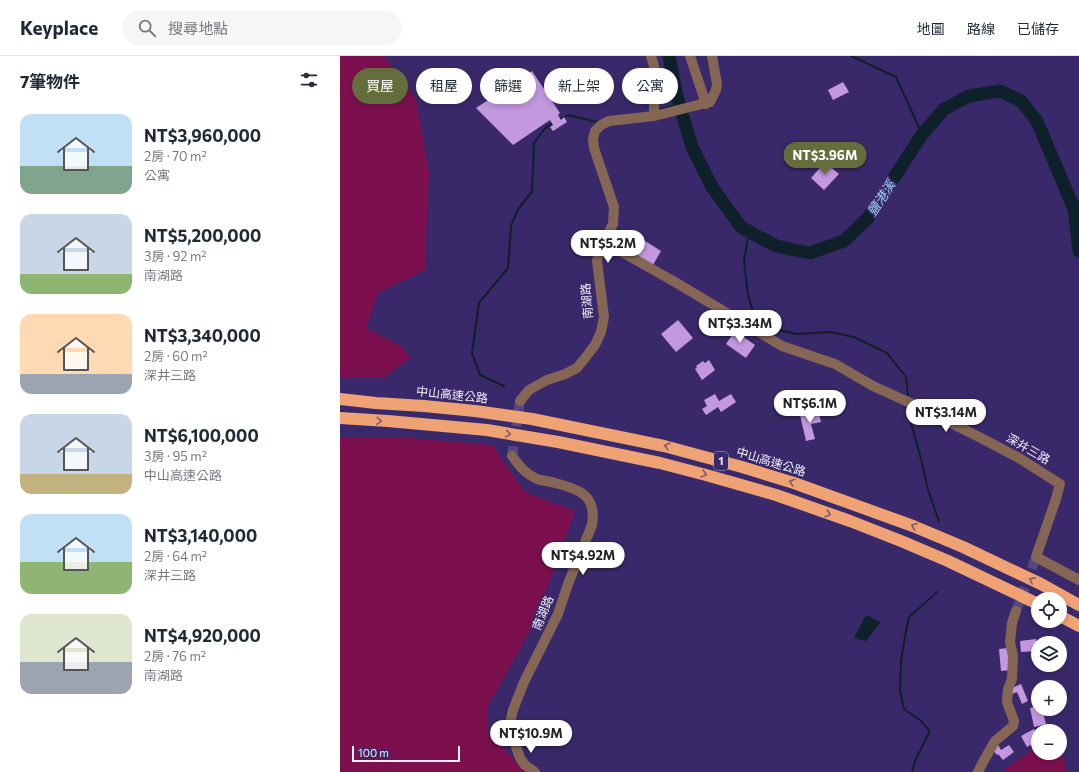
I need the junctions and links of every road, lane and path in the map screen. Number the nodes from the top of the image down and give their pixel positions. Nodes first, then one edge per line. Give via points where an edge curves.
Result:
1 (651, 56) edge
2 (690, 56) edge
3 (712, 56) edge
4 (706, 104) junction
5 (654, 116) junction
6 (604, 242) junction
7 (340, 399) edge
8 (520, 401) tunnel mouth
9 (340, 418) edge
10 (512, 456) dead end
11 (1079, 580) edge
12 (1031, 601) edge
13 (1079, 605) edge
14 (1016, 611) tunnel mouth
15 (1067, 620) edge
16 (1079, 626) edge
17 (535, 772) edge
18 (978, 772) edge

1 - 5 street via 654,66
2 - 4 street
3 - 4 street via 717,84 710,102
4 - 5 street
5 - 6 street, 南湖路 via 609,121 601,124 595,131 594,148 614,207 613,224
6 - 8 street, 南湖路 via 597,261 604,317 595,345 577,368 529,390
6 - 11 street, 深井三路 via 782,346 835,364 873,386 1019,458 1060,484 1036,557
13 -> 7 highway, 中山高速公路 / 1 via 963,546 794,483 742,467 664,446 532,419 475,411
9 -> 12 highway, 1 via 487,430 558,442 706,475 850,521 948,561
10 - 17 street, 南湖路 via 524,471 538,479 577,489 585,494 591,503 594,516 558,614 515,701 511,728 516,747 525,765
14 - 18 street via 1010,642 1013,656 1012,679 1007,702 1014,721 1013,726 995,741
15 - 16 highway

